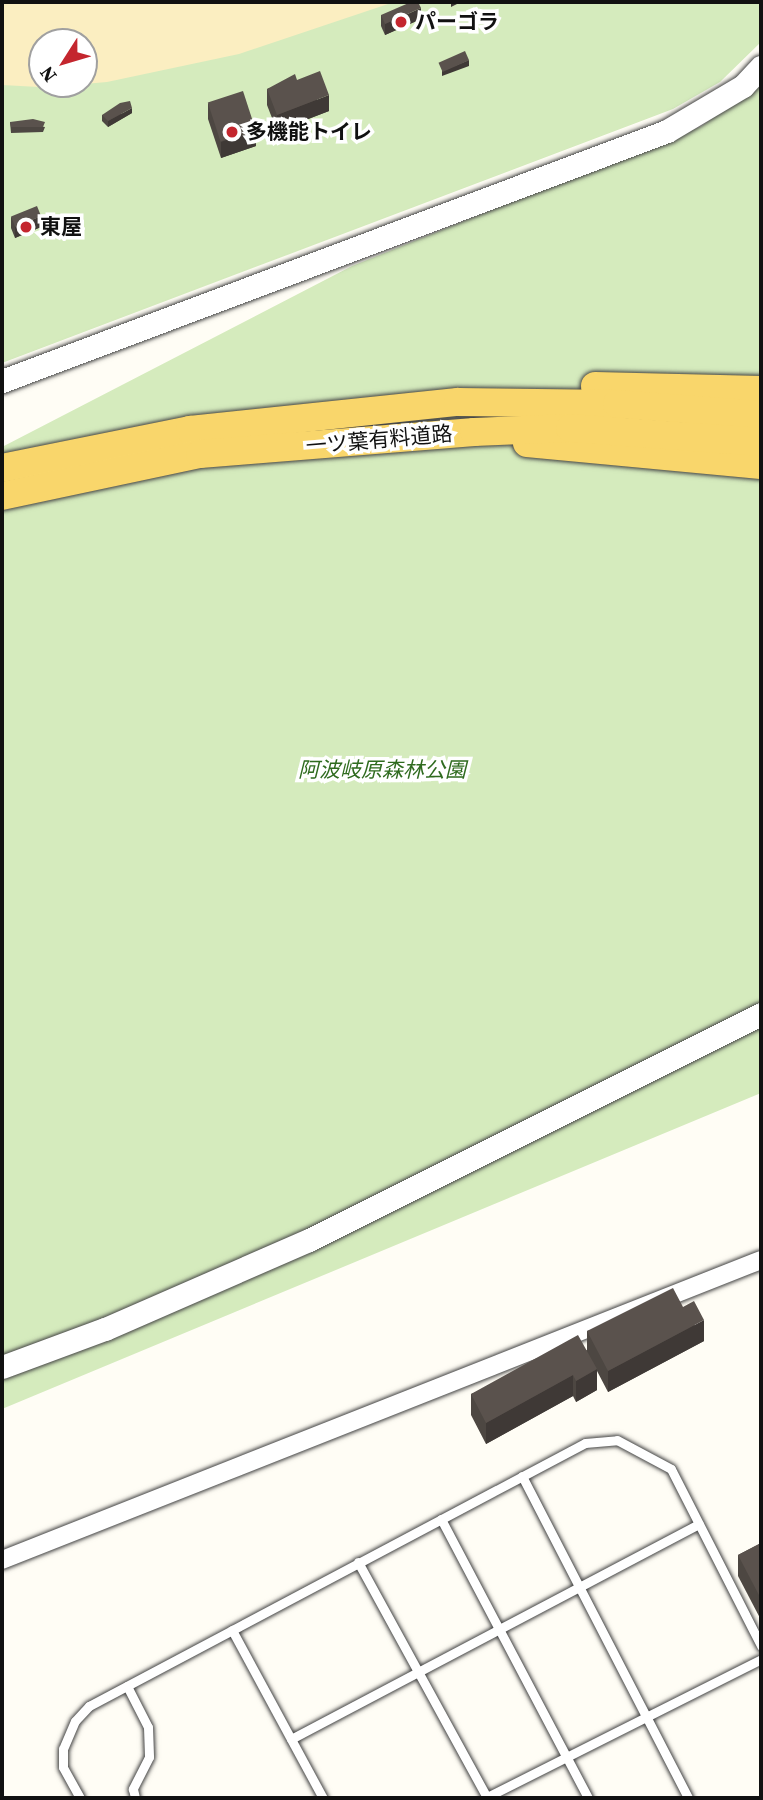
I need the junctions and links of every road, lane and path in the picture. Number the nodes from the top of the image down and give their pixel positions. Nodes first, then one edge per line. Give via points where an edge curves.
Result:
1 (761, 67) edge
2 (2, 380) edge
3 (761, 390) edge
4 (458, 402) junction
5 (761, 415) edge
6 (474, 432) junction
7 (761, 442) edge
8 (761, 465) edge
9 (2, 467) edge
10 (2, 496) edge
11 (761, 1014) edge
12 (761, 1260) edge
13 (153, 1304) junction
14 (2, 1352) edge
15 (2, 1367) edge
16 (522, 1476) junction
17 (441, 1519) junction
18 (699, 1524) junction
19 (2, 1560) edge
20 (358, 1562) junction
21 (580, 1588) junction
22 (232, 1630) junction
23 (500, 1631) junction
24 (761, 1646) edge
25 (761, 1659) edge
26 (419, 1674) junction
27 (127, 1686) junction
28 (647, 1716) junction
29 (291, 1739) junction
30 (567, 1756) junction
31 (79, 1798) edge
32 (135, 1798) edge
33 (323, 1798) edge
34 (486, 1798) edge
35 (588, 1798) edge
36 (688, 1798) edge

1 - 2 street via 721,101 667,131
3 - 4 main road via 612,385 499,389
4 - 5 main road, 一ツ葉有料道路 via 617,404
4 - 9 main road, 一ツ葉有料道路 via 190,430
6 - 7 main road, 一ツ葉有料道路 via 570,428
6 - 8 main road via 545,446
6 - 10 main road, 一ツ葉有料道路 via 200,454
11 - 13 street via 309,1240
12 - 19 street
13 - 14 street via 107,1313
13 - 15 street via 105,1329
16 - 17 lane
16 - 18 lane via 585,1443 617,1440 671,1469
16 - 21 lane
17 - 20 lane
17 - 23 lane
18 - 21 lane
18 - 24 lane
20 - 22 lane
20 - 26 lane
21 - 23 lane
21 - 28 lane
22 - 27 lane
22 - 29 lane
23 - 26 lane
23 - 30 lane
25 - 28 lane
26 - 29 lane
26 - 34 lane
27 - 31 lane via 89,1706 68,1737 64,1767
27 - 32 lane via 148,1727 149,1757 133,1788
28 - 30 lane
28 - 36 lane
29 - 33 lane
30 - 34 lane
30 - 35 lane

